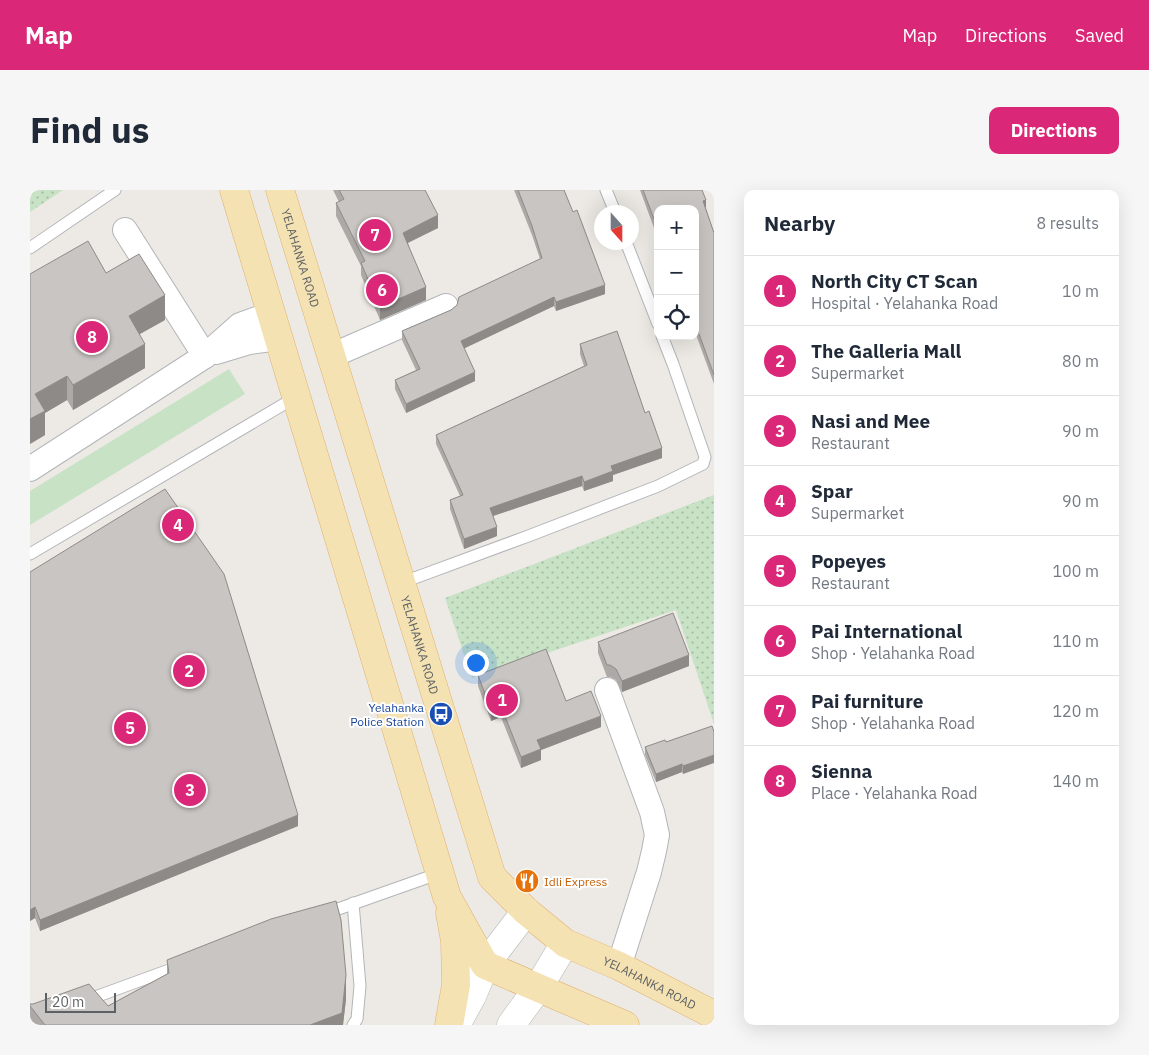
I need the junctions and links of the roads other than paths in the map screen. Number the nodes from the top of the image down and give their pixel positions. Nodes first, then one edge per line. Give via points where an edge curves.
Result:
1 (115, 190) edge
2 (234, 190) edge
3 (280, 190) edge
4 (606, 190) edge
5 (612, 205) edge
6 (124, 230) dead end
7 (30, 248) edge
8 (629, 250) edge
9 (446, 306) dead end
10 (654, 314) edge
11 (275, 326) junction
12 (664, 340) edge
13 (205, 356) junction
14 (331, 356) junction
15 (296, 397) junction
16 (30, 470) edge
17 (30, 554) edge
18 (401, 583) junction
19 (607, 690) dead end
20 (444, 885) junction
21 (353, 903) junction
22 (526, 911) junction
23 (316, 917) edge
24 (565, 943) junction
25 (187, 964) edge
26 (485, 966) junction
27 (619, 966) junction
28 (538, 988) junction
29 (76, 1004) edge
30 (714, 1015) edge
31 (512, 1022) edge
32 (353, 1025) edge
33 (449, 1025) edge
34 (456, 1025) edge
35 (626, 1025) edge

1 - 7 lane
2 - 11 main road
3 - 14 main road, YELAHANKA ROAD
4 - 5 lane
6 - 13 street
8 - 10 lane
9 - 14 street
11 - 13 street via 249,342
11 - 15 main road
12 - 18 lane via 705,457 703,464 658,486
13 - 16 street
14 - 18 main road, YELAHANKA ROAD
15 - 17 lane
15 - 20 main road
18 - 22 main road, YELAHANKA ROAD via 492,877
19 - 27 street via 652,812 656,835 649,872
20 - 21 lane
20 - 26 main road
20 - 33 main road via 455,941 456,985
21 - 23 lane
21 - 32 lane via 360,986 357,1019
22 - 24 main road, YELAHANKA ROAD
22 - 26 main road
24 - 27 main road, YELAHANKA ROAD
24 - 28 main road
25 - 29 lane
26 - 28 main road
26 - 34 main road
27 - 30 main road, YELAHANKA ROAD
28 - 31 main road
28 - 35 main road

